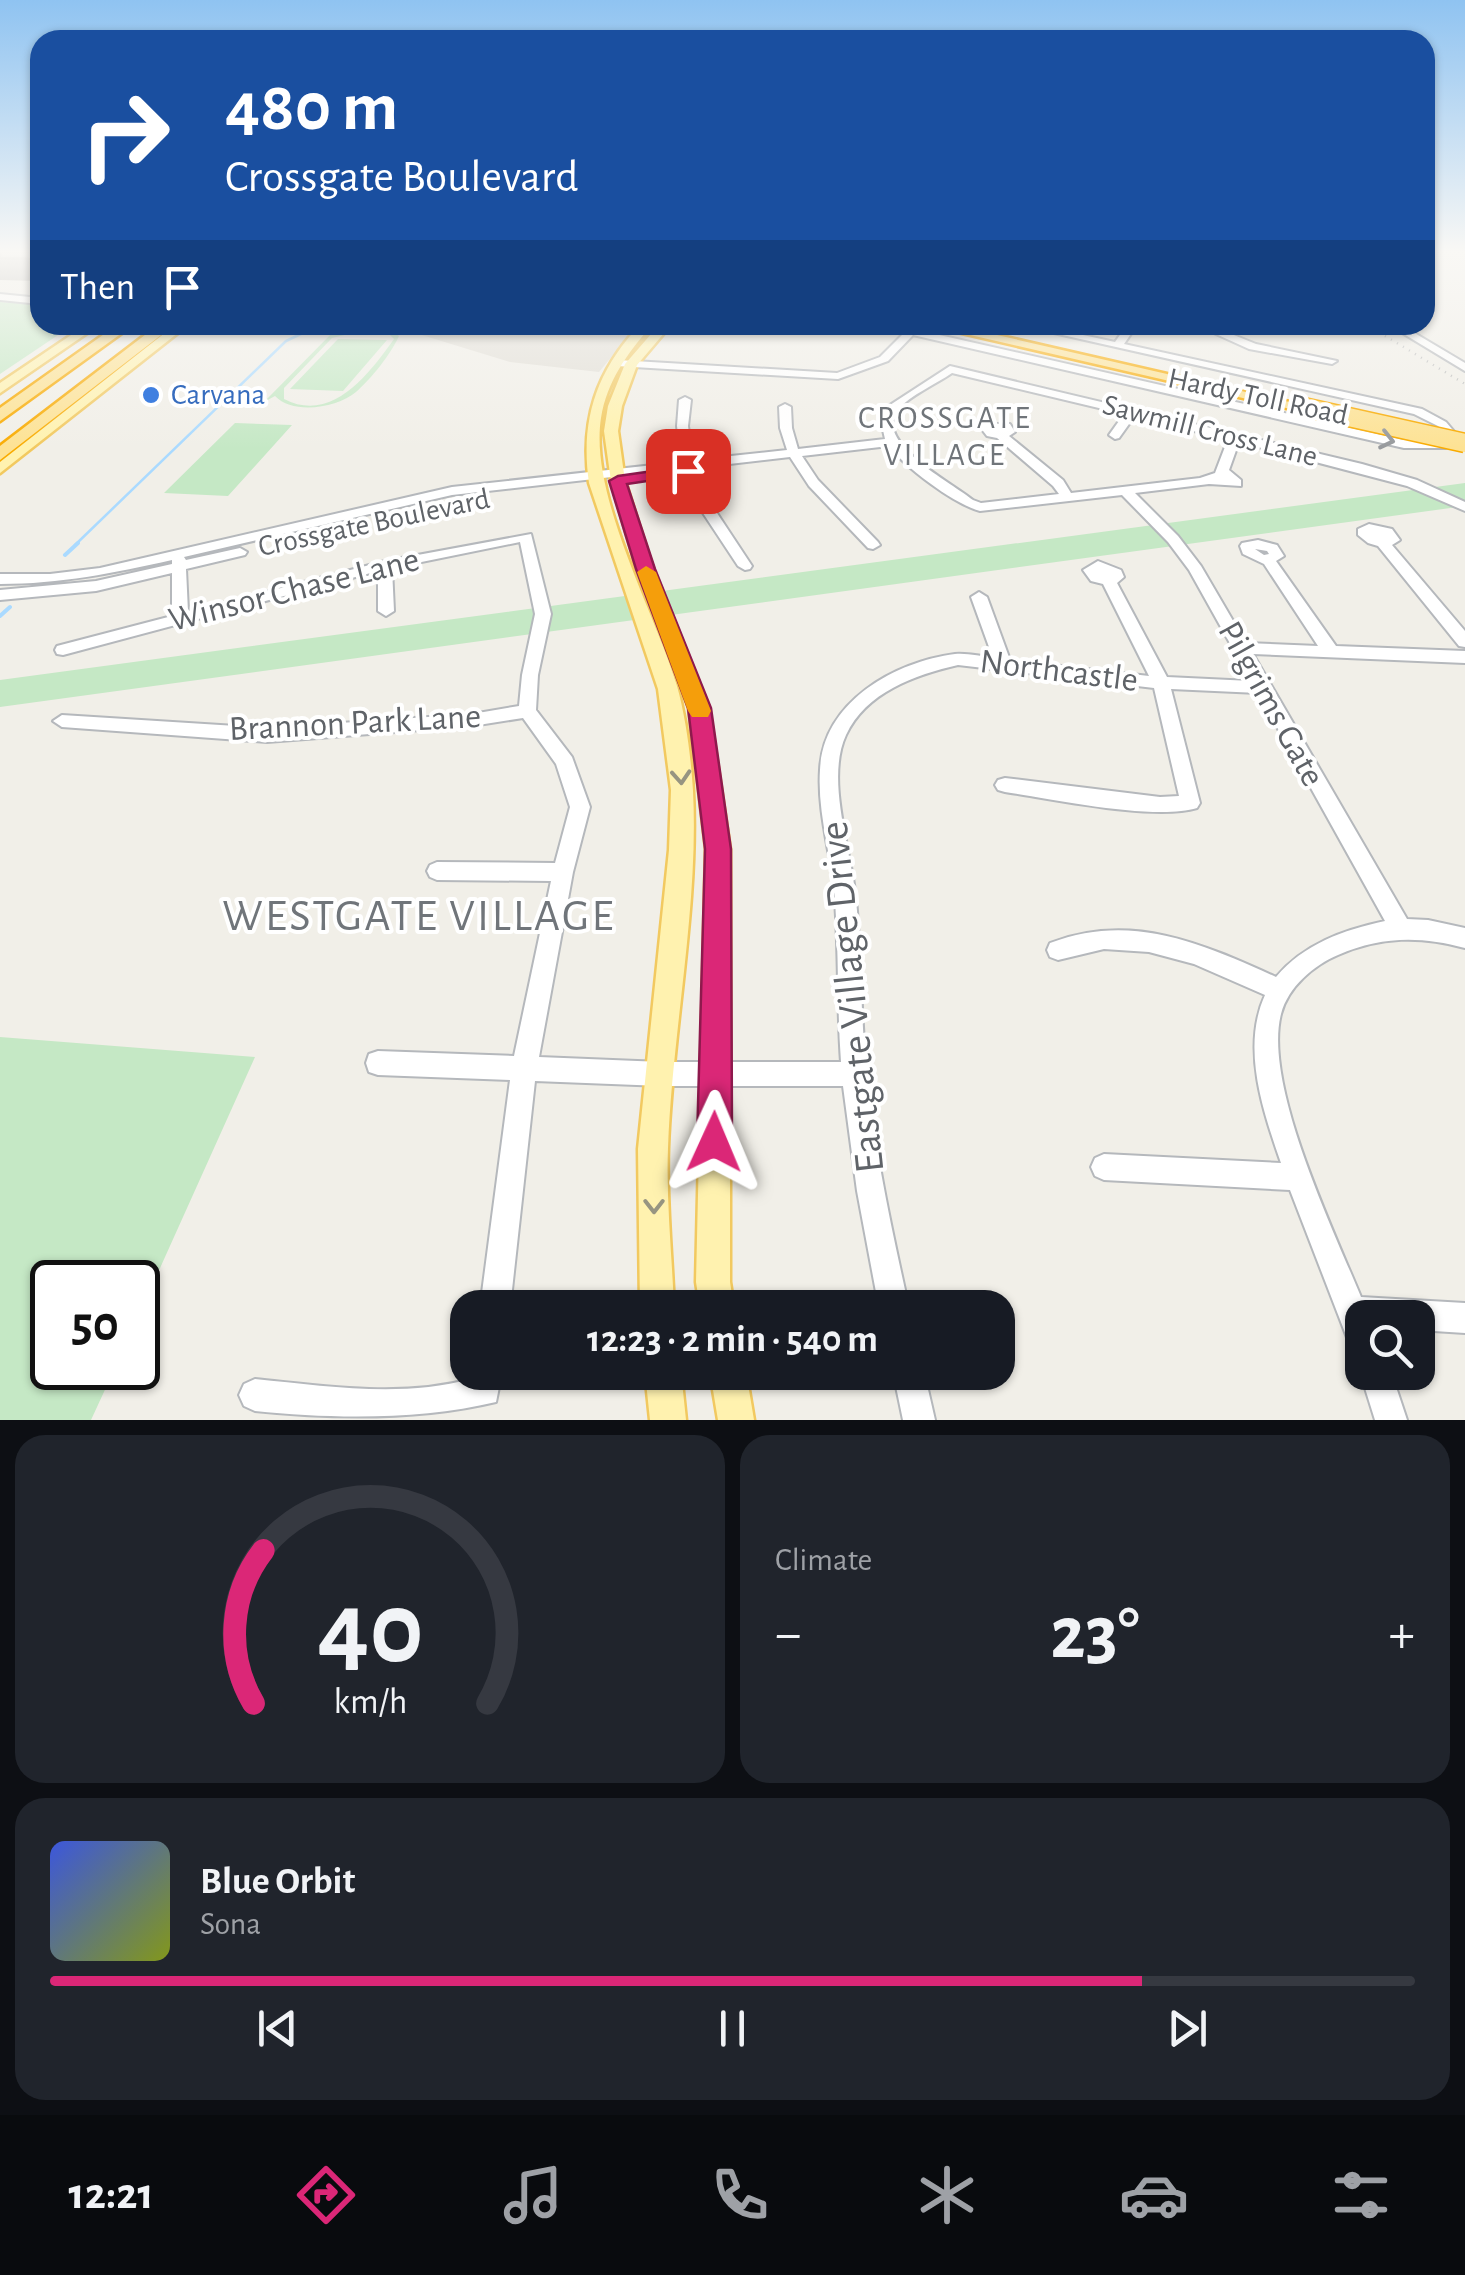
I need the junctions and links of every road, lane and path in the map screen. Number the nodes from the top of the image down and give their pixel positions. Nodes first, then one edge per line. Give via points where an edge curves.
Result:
1 (78, 335) edge
2 (94, 335) edge
3 (112, 335) edge
4 (141, 335) edge
5 (155, 335) edge
6 (169, 335) edge
7 (640, 335) edge
8 (653, 335) edge
9 (905, 335) edge
10 (939, 335) edge
11 (999, 335) edge
12 (1003, 335) edge
13 (1046, 335) edge
14 (1068, 335) edge
15 (1125, 335) edge
16 (1218, 335) edge
17 (1411, 335) edge
18 (1118, 346) junction
19 (1332, 361) dead end
20 (623, 363) junction
21 (1171, 368) junction
22 (1465, 368) edge
23 (1101, 375) junction
24 (0, 389) edge
25 (1082, 399) junction
26 (0, 400) edge
27 (685, 400) dead end
28 (1299, 402) junction
29 (786, 407) dead end
30 (1130, 412) junction
31 (0, 416) edge
32 (1002, 435) dead end
33 (1115, 436) dead end
34 (1236, 438) junction
35 (1465, 439) edge
36 (890, 442) junction
37 (30, 445) joint
38 (792, 454) junction
39 (2, 455) edge
40 (687, 467) junction
41 (606, 477) junction
42 (1127, 492) junction
43 (1068, 498) junction
44 (1465, 507) edge
45 (1383, 543) dead end
46 (873, 545) dead end
47 (1268, 560) dead end
48 (179, 561) junction
49 (385, 566) junction
50 (745, 566) dead end
51 (636, 570) junction
52 (0, 579) edge
53 (1109, 581) dead end
54 (0, 595) edge
55 (980, 597) dead end
56 (386, 611) dead end
57 (180, 617) junction
58 (1465, 642) edge
59 (1239, 648) junction
60 (63, 650) dead end
61 (1331, 652) junction
62 (1465, 657) edge
63 (1003, 662) junction
64 (1161, 683) junction
65 (1260, 687) junction
66 (867, 697) joint
67 (700, 708) junction
68 (528, 711) junction
69 (673, 716) junction
70 (62, 721) dead end
71 (1005, 786) dead end
72 (437, 871) dead end
73 (563, 872) junction
74 (1400, 926) junction
75 (1465, 938) edge
76 (1058, 950) dead end
77 (1279, 990) junction
78 (378, 1063) dead end
79 (524, 1069) junction
80 (715, 1072) junction
81 (662, 1074) junction
82 (854, 1074) junction
83 (1104, 1168) dead end
84 (1300, 1177) junction
85 (497, 1290) edge
86 (658, 1290) edge
87 (714, 1290) edge
88 (890, 1290) edge
89 (1349, 1300) edge
90 (1465, 1318) edge
91 (1435, 1320) edge
92 (473, 1390) edge
93 (665, 1390) edge
94 (731, 1390) edge
95 (912, 1390) edge
96 (1381, 1390) edge
97 (255, 1396) dead end
98 (668, 1420) edge
99 (736, 1420) edge
100 (919, 1420) edge
101 (1391, 1420) edge

1 - 24 main road
2 - 26 highway
3 - 31 highway
4 - 39 highway
5 - 39 highway
6 - 37 main road
7 - 20 main road
8 - 20 main road
9 - 20 street via 884,359 838,376
10 - 23 street
11 - 28 highway, Hardy Toll Road
12 - 21 highway, Hardy Toll Road
13 - 21 highway
14 - 18 street
15 - 18 street
16 - 19 street
17 - 22 street
23 -> 18 street via 1404,444 1445,444 1451,435 1418,411
20 - 41 main road via 600,390 602,421 590,452
21 - 28 highway, Hardy Toll Road
23 - 25 street
25 - 30 street, Sawmill Cross Lane
25 - 36 street, Sawmill Cross Lane via 950,370 886,415
27 - 40 street
28 - 35 highway, Hardy Toll Road, bridge
29 - 38 street
30 - 33 street
30 - 34 street, Sawmill Cross Lane
32 - 43 street
34 - 42 street via 1222,471 1208,480
34 - 44 street, Sawmill Cross Lane via 1392,476
36 - 38 street, Crossgate Boulevard
36 - 43 street via 968,503 990,507
37 - 39 highway
38 - 40 street, Crossgate Boulevard
38 - 46 street
40 - 41 street, Crossgate Boulevard
40 - 50 street
41 - 48 street, Crossgate Boulevard via 468,494
41 - 51 main road
42 - 43 street
42 - 59 street, Pilgrims Gate via 1196,568
45 - 58 street
47 - 61 street
48 - 52 street, Crossgate Boulevard
48 - 54 street, Crossgate Boulevard via 69,590
48 - 57 street
49 - 56 street
49 - 57 street, Winsor Chase Lane
49 - 68 street, Winsor Chase Lane via 526,537 544,614
51 - 67 main road
51 - 69 main road
53 - 64 street
55 - 63 street
57 - 60 street, Winsor Chase Lane
59 - 61 street
59 - 65 street, Pilgrims Gate
61 - 62 street
63 - 64 street, Northcastle
63 - 66 street, Northcastle via 927,665
64 - 65 street, Northcastle
64 - 71 street via 1190,802 1160,805
65 - 74 street, Pilgrims Gate
66 - 82 street, Eastgate Village Drive via 835,740 828,769 844,878
67 - 69 main road
67 - 80 main road via 718,849
68 - 70 street, Brannon Park Lane via 267,735
68 - 73 street via 565,762 580,807
69 -> 81 main road via 681,850
72 - 73 street
73 - 79 street
74 - 75 street
74 - 77 street via 1314,955
76 - 77 street via 1102,938 1134,940 1214,959
77 - 84 street via 1266,1046
78 - 79 street
79 - 81 street
79 - 85 street
80 - 81 street
80 - 82 street
80 - 87 main road
81 -> 86 main road via 654,1149
82 - 88 street, Eastgate Village Drive
83 - 84 street
84 - 89 street
90 - 91 street
92 - 97 street via 455,1401
93 - 98 main road
94 - 99 main road
95 - 100 street
96 - 101 street

